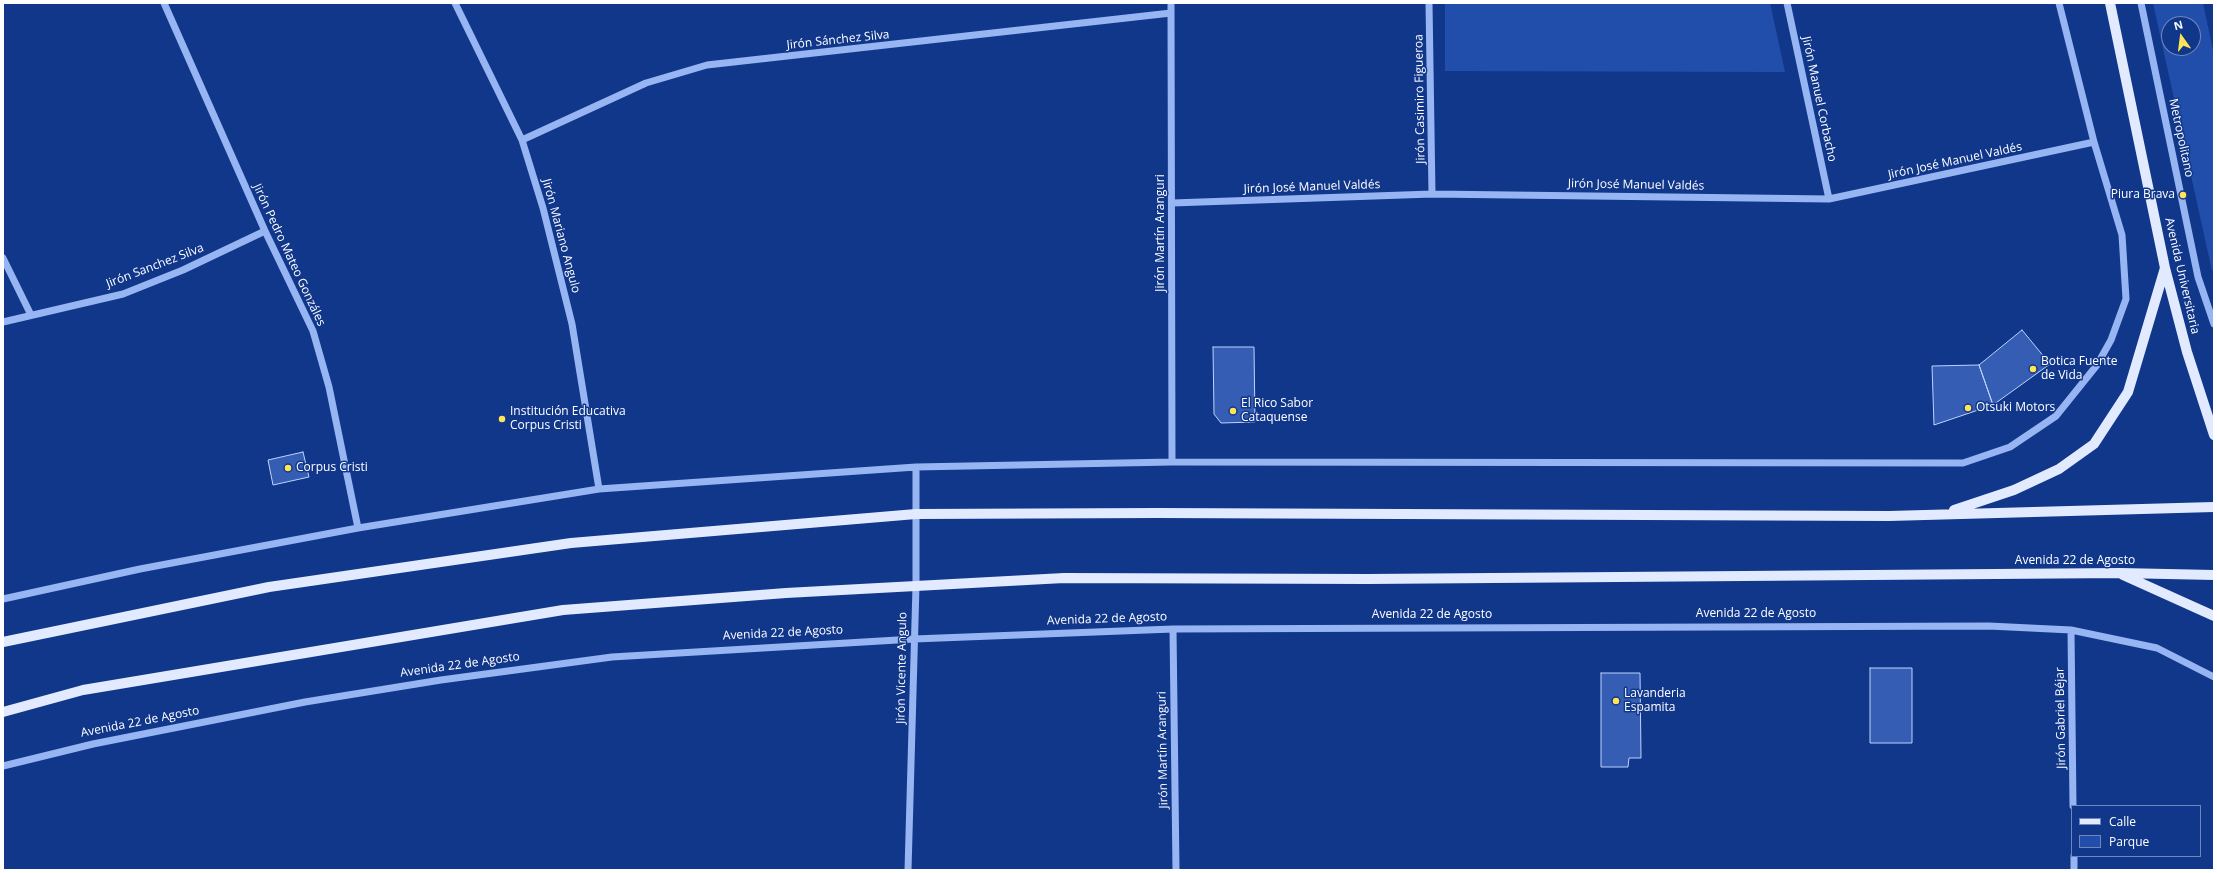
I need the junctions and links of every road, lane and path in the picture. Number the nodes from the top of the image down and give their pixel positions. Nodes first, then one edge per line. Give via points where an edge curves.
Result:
1 (164, 3) edge
2 (456, 3) edge
3 (1171, 3) edge
4 (1429, 3) edge
5 (1787, 3) edge
6 (2058, 3) edge
7 (2110, 3) edge
8 (2141, 3) edge
9 (1171, 13) junction
10 (522, 140) junction
11 (2094, 142) junction
12 (1432, 194) junction
13 (1829, 199) junction
14 (1172, 203) junction
15 (265, 231) junction
16 (3, 258) edge
17 (2165, 268) junction
18 (31, 315) junction
19 (3, 322) edge
20 (2214, 324) edge
21 (2214, 435) edge
22 (1172, 462) junction
23 (916, 467) junction
24 (599, 489) junction
25 (2214, 507) edge
26 (916, 514) junction
27 (1943, 514) junction
28 (358, 528) junction
29 (2120, 573) junction
30 (2214, 575) edge
31 (916, 586) junction
32 (3, 599) edge
33 (2214, 616) edge
34 (1173, 630) junction
35 (2071, 630) junction
36 (914, 638) junction
37 (3, 642) edge
38 (2214, 677) edge
39 (3, 712) edge
40 (3, 766) edge
41 (2074, 805) edge
42 (2074, 857) edge
43 (908, 870) edge
44 (1176, 870) edge
45 (2074, 870) edge

1 - 15 street, Jirón Pedro Mateo Gonzáles
2 - 10 street, Jirón Mariano Angulo
3 - 9 street, Jirón Martín Aranguri
4 - 12 street, Jirón Casimiro Figueroa
5 - 13 street, Jirón Manuel Corbacho
6 - 11 street
7 - 17 main road, Avenida Universitaria
8 - 20 street, Metropolitano via 2198,277
9 - 10 street, Jirón Sánchez Silva via 707,65 646,83
9 - 14 street, Jirón Martín Aranguri
10 - 24 street, Jirón Mariano Angulo via 544,208 572,324
11 - 13 street, Jirón José Manuel Valdés
11 - 22 street via 2122,235 2126,299 2111,340 2097,365 2056,416 2010,447 1963,462
12 - 13 street, Jirón José Manuel Valdés
12 - 14 street, Jirón José Manuel Valdés
14 - 22 street, Jirón Martín Aranguri
15 - 18 street, Jirón Sanchez Silva via 183,270 123,294
15 - 28 street, Jirón Pedro Mateo Gonzáles via 313,331 329,386
16 - 18 street
17 - 21 main road, Avenida Universitaria via 2187,352
17 - 27 main road via 2128,392 2094,444 2053,472 2014,490
18 - 19 street, Jirón Sanchez Silva
22 - 23 street
23 - 24 street
23 - 26 street, Jirón Vicente Angulo
24 - 28 street
25 - 27 main road
26 - 27 main road
26 - 31 street, Jirón Vicente Angulo
26 - 37 main road via 571,543 269,586
28 - 32 street via 140,569
29 - 30 main road, Avenida 22 de Agosto
29 - 31 main road, Avenida 22 de Agosto via 1368,579 1064,578
29 - 33 main road
31 - 36 street, Jirón Vicente Angulo
31 - 39 main road, Avenida 22 de Agosto via 563,610 83,690
34 - 35 street, Avenida 22 de Agosto via 1989,626
34 - 36 street, Avenida 22 de Agosto
34 - 44 street, Jirón Martín Aranguri
35 - 38 street, Avenida 22 de Agosto via 2157,648
35 - 41 street, Jirón Gabriel Béjar
36 - 40 street, Avenida 22 de Agosto via 612,657 456,678 297,704 94,744
36 - 43 street, Jirón Vicente Angulo
42 - 45 street

